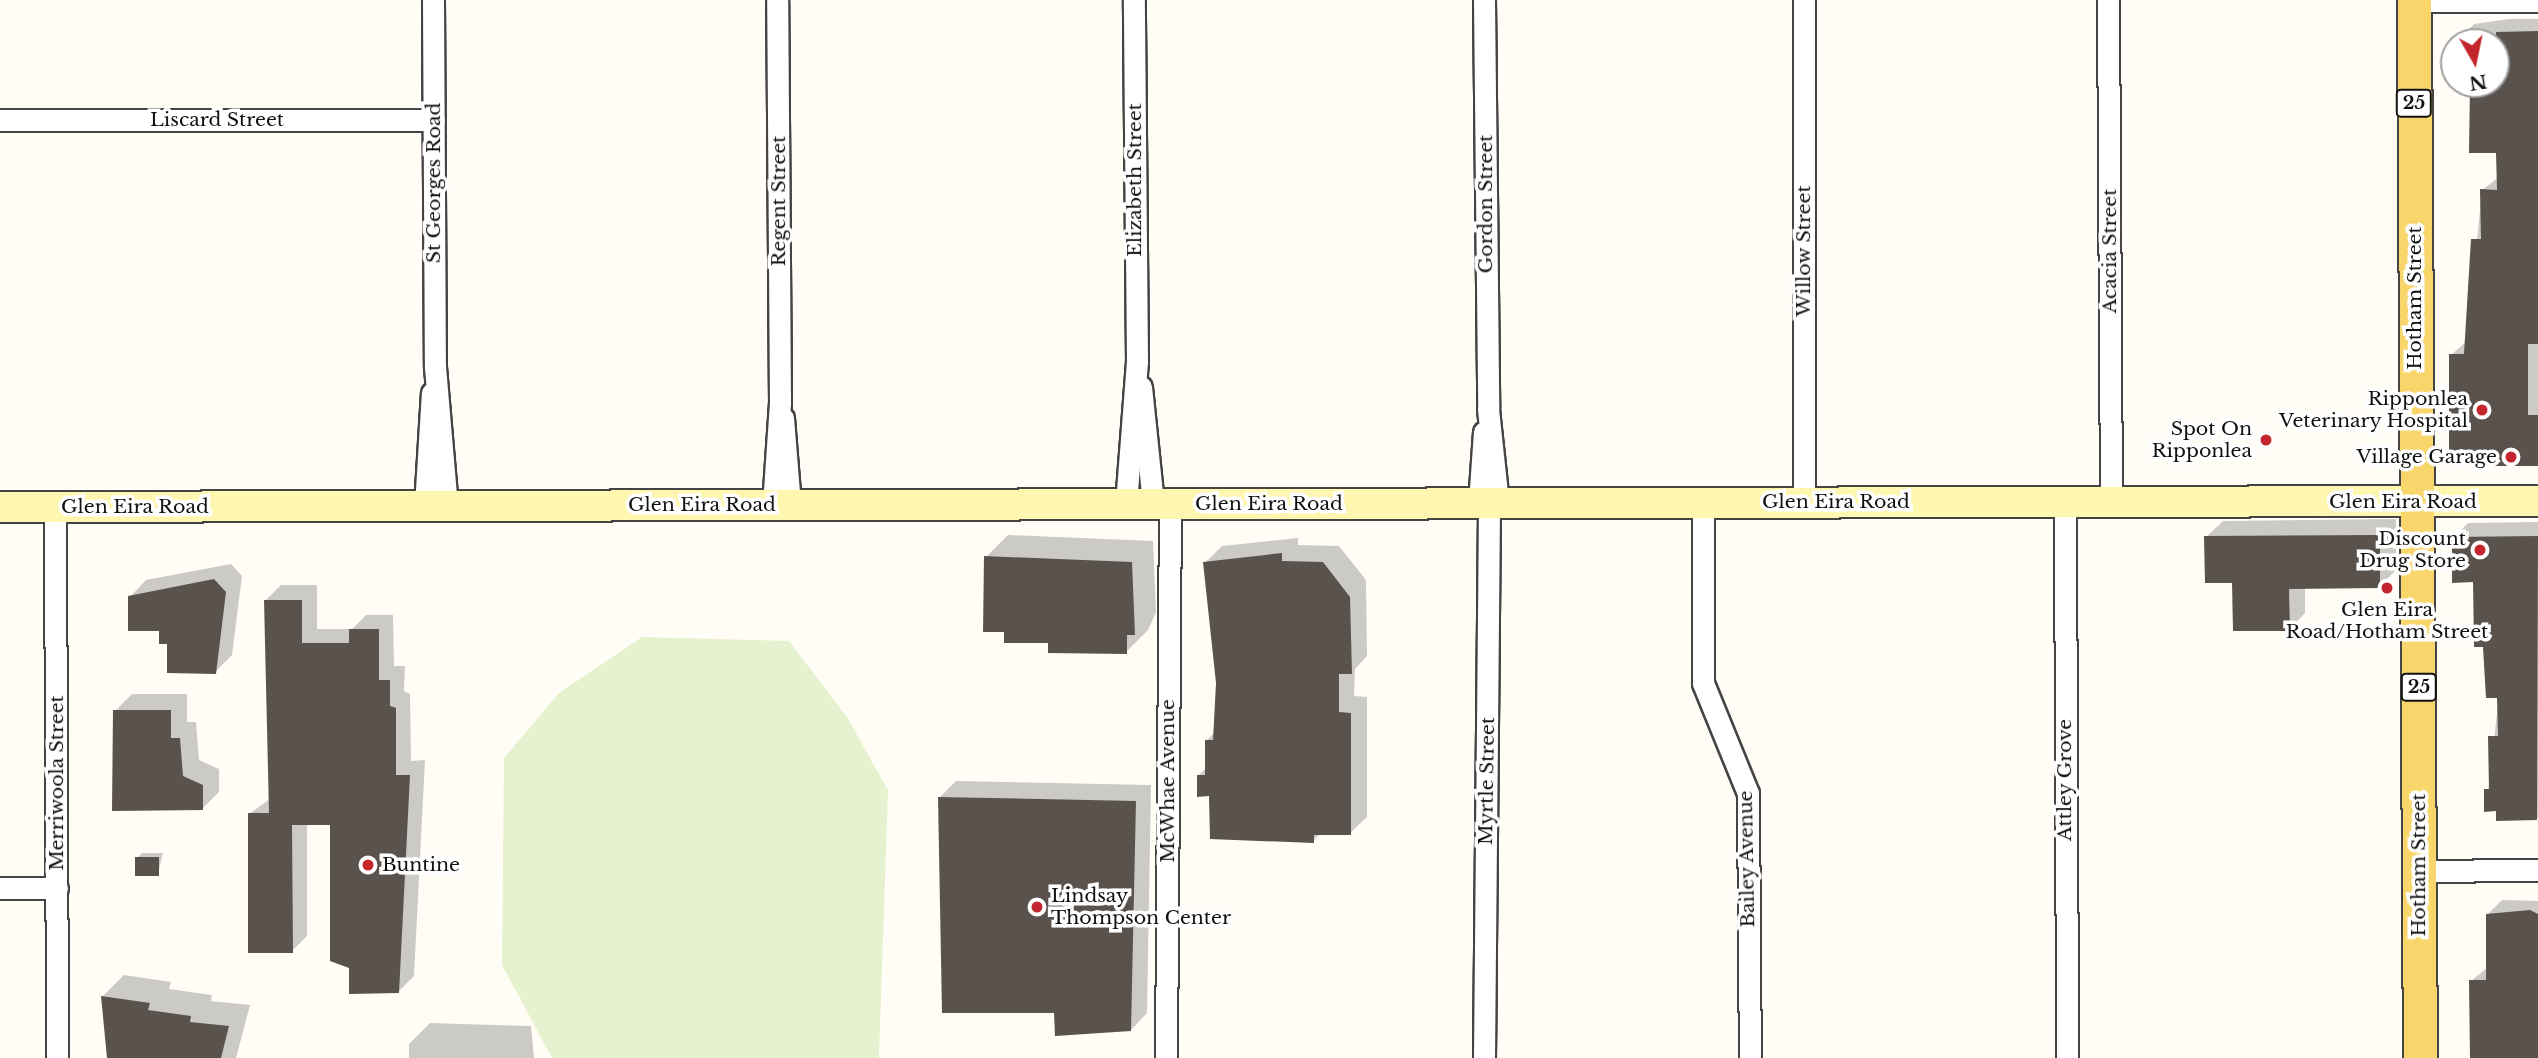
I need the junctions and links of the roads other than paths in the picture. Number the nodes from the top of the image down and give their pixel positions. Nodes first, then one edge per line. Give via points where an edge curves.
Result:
1 (433, 0) edge
2 (777, 0) edge
3 (1134, 0) edge
4 (1484, 0) edge
5 (1804, 0) edge
6 (2108, 0) edge
7 (2414, 1) edge
8 (2538, 1) edge
9 (0, 120) edge
10 (434, 120) junction
11 (2065, 501) junction
12 (2538, 501) edge
13 (1804, 502) junction
14 (2111, 502) junction
15 (2415, 502) junction
16 (1489, 503) junction
17 (1703, 503) junction
18 (1150, 504) junction
19 (782, 505) junction
20 (436, 506) junction
21 (55, 507) junction
22 (0, 508) edge
23 (2538, 870) edge
24 (2418, 871) junction
25 (0, 888) edge
26 (57, 888) junction
27 (57, 1058) edge
28 (1166, 1058) edge
29 (1484, 1058) edge
30 (1749, 1058) edge
31 (2067, 1058) edge
32 (2420, 1058) edge

1 - 10 street, St Georges Road
2 - 19 street, Regent Street
3 - 18 street, Elizabeth Street via 1137,361
4 - 16 street, Gordon Street
5 - 13 street, Willow Street
6 - 14 street, Acacia Street
7 - 8 street
7 - 15 main road, Hotham Street / 25
9 - 10 street, Liscard Street
10 - 20 street, St Georges Road
11 - 13 main road, Glen Eira Road
11 - 14 main road, Glen Eira Road
11 - 31 street, Attley Grove
12 - 15 main road, Glen Eira Road
13 - 17 main road, Glen Eira Road
14 - 15 main road, Glen Eira Road
15 - 24 main road, Hotham Street / 25
16 - 17 main road, Glen Eira Road
16 - 18 main road, Glen Eira Road
16 - 29 street, Myrtle Street
17 - 30 street, Bailey Avenue via 1703,683 1748,793
18 - 19 main road, Glen Eira Road
18 - 28 street, McWhae Avenue
19 - 20 main road, Glen Eira Road
20 - 21 main road, Glen Eira Road
21 - 22 main road, Glen Eira Road
21 - 26 street, Merriwoola Street
23 - 24 street
24 - 32 main road, Hotham Street / 25
25 - 26 street
26 - 27 street, Merriwoola Street

